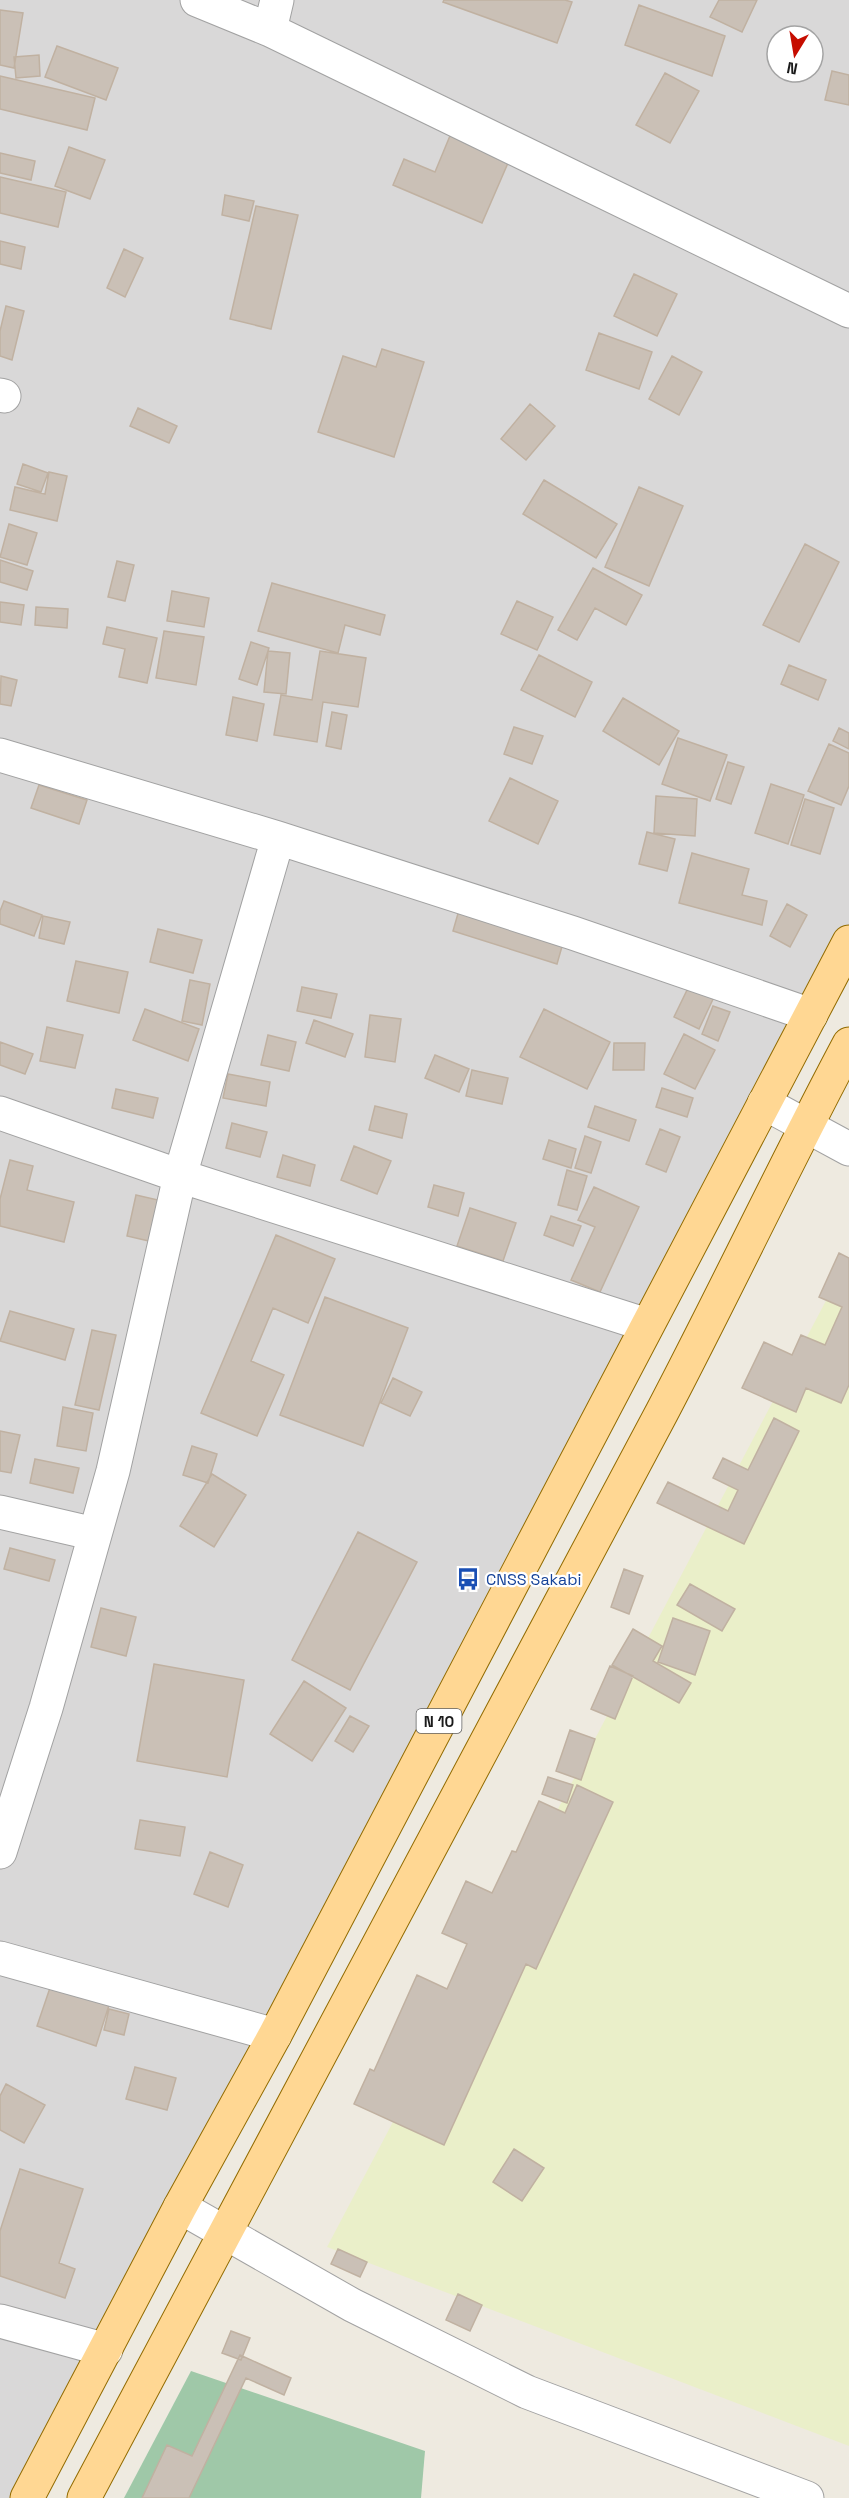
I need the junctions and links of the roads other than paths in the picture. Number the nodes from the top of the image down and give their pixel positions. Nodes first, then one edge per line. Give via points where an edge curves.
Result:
1 (197, 0) edge
2 (273, 15) edge
3 (849, 311) edge
4 (0, 755) edge
5 (278, 838) junction
6 (849, 942) edge
7 (811, 1015) junction
8 (849, 1044) edge
9 (764, 1103) junction
10 (0, 1113) edge
11 (805, 1127) junction
12 (849, 1149) edge
13 (180, 1176) junction
14 (647, 1325) junction
15 (0, 1512) edge
16 (94, 1534) junction
17 (0, 1852) edge
18 (0, 1958) edge
19 (274, 2035) junction
20 (180, 2207) junction
21 (224, 2231) junction
22 (0, 2321) edge
23 (106, 2350) junction
24 (27, 2498) edge
25 (84, 2498) edge
26 (807, 2498) edge

1 - 2 street
2 - 3 street
4 - 5 street
5 - 7 street
5 - 13 street
6 - 7 main road, N 10
7 - 9 main road, N 10
8 - 11 main road
9 - 11 street
9 - 14 main road, N 10
10 - 13 street
11 - 12 street
11 - 21 main road via 664,1409
13 - 14 street
13 - 16 street via 113,1471
14 - 19 main road, N 10
15 - 16 street
16 - 17 street via 46,1708
18 - 19 street
19 - 20 main road, N 10
20 - 21 street
20 - 23 main road, N 10
21 - 25 main road
21 - 26 street via 352,2305 527,2392
22 - 23 street
23 - 24 main road, N 10

